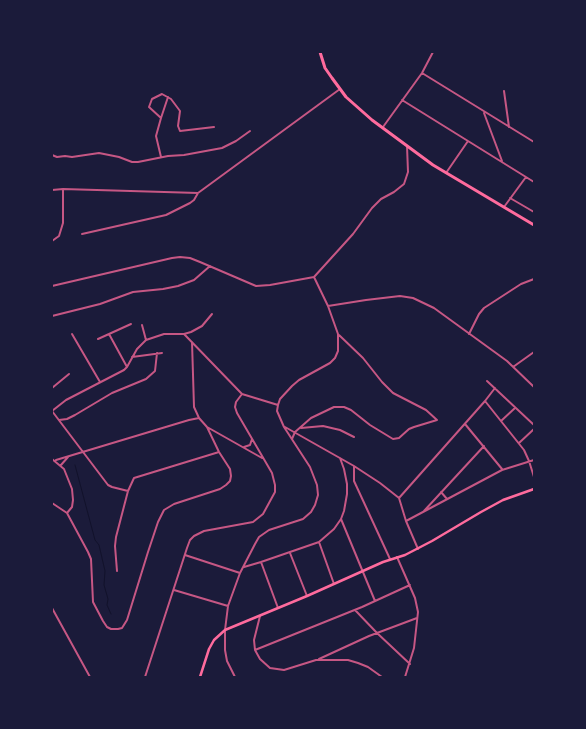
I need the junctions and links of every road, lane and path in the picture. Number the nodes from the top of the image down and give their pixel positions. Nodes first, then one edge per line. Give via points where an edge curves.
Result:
1 (320, 52) edge
2 (432, 52) edge
3 (422, 73) junction
4 (340, 89) junction
5 (504, 91) dead end
6 (168, 97) junction
7 (402, 100) junction
8 (484, 112) junction
9 (161, 118) junction
10 (214, 127) dead end
11 (383, 127) junction
12 (509, 127) junction
13 (250, 130) dead end
14 (468, 141) junction
15 (534, 142) edge
16 (407, 146) junction
17 (52, 155) edge
18 (161, 157) junction
19 (502, 161) junction
20 (445, 174) junction
21 (526, 177) junction
22 (534, 182) edge
23 (63, 189) junction
24 (52, 190) edge
25 (198, 193) junction
26 (510, 198) junction
27 (504, 208) junction
28 (534, 212) edge
29 (534, 225) edge
30 (82, 234) dead end
31 (52, 241) edge
32 (210, 266) junction
33 (314, 277) junction
34 (534, 279) edge
35 (52, 286) edge
36 (328, 306) junction
37 (212, 314) dead end
38 (52, 316) edge
39 (131, 324) dead end
40 (142, 325) dead end
41 (72, 334) dead end
42 (109, 334) junction
43 (184, 334) junction
44 (338, 334) junction
45 (469, 334) junction
46 (98, 339) dead end
47 (146, 340) junction
48 (192, 342) junction
49 (534, 352) edge
50 (157, 353) junction
51 (162, 353) dead end
52 (132, 357) junction
53 (127, 367) junction
54 (513, 367) junction
55 (69, 374) dead end
56 (487, 381) dead end
57 (100, 382) junction
58 (534, 387) edge
59 (52, 388) edge
60 (495, 388) junction
61 (242, 394) junction
62 (485, 401) junction
63 (278, 405) junction
64 (515, 408) junction
65 (52, 411) edge
66 (200, 418) junction
67 (59, 420) junction
68 (501, 421) junction
69 (465, 424) junction
70 (534, 425) edge
71 (284, 426) junction
72 (207, 427) junction
73 (300, 428) junction
74 (534, 429) edge
75 (295, 432) junction
76 (354, 437) dead end
77 (252, 439) junction
78 (292, 440) junction
79 (519, 443) junction
80 (484, 446) junction
81 (243, 447) junction
82 (83, 451) junction
83 (219, 452) junction
84 (69, 456) junction
85 (52, 458) edge
86 (339, 458) junction
87 (263, 459) junction
88 (56, 460) junction
89 (534, 460) edge
90 (529, 461) junction
91 (61, 465) junction
92 (354, 466) junction
93 (502, 470) junction
94 (534, 477) edge
95 (354, 481) junction
96 (347, 484) junction
97 (534, 489) edge
98 (128, 491) junction
99 (441, 492) junction
100 (399, 498) junction
101 (447, 499) junction
102 (52, 503) edge
103 (68, 513) junction
104 (422, 513) junction
105 (341, 520) junction
106 (406, 521) junction
107 (319, 542) junction
108 (418, 549) junction
109 (290, 553) junction
110 (185, 555) junction
111 (397, 558) junction
112 (390, 559) junction
113 (261, 562) junction
114 (244, 566) junction
115 (117, 571) dead end
116 (362, 571) junction
117 (240, 573) junction
118 (334, 584) junction
119 (410, 585) junction
120 (174, 590) junction
121 (307, 596) junction
122 (375, 601) junction
123 (228, 606) junction
124 (52, 608) edge
125 (278, 608) junction
126 (355, 610) junction
127 (260, 616) junction
128 (417, 618) junction
129 (224, 630) junction
130 (377, 633) junction
131 (255, 650) junction
132 (316, 660) junction
133 (410, 664) junction
134 (90, 677) edge
135 (146, 677) edge
136 (200, 677) edge
137 (235, 677) edge
138 (382, 677) edge
139 (405, 677) edge

1 - 4 main road via 325,68
2 - 3 street
3 - 7 street
3 - 8 street
4 - 11 main road via 357,107
4 - 25 street
5 - 12 street
6 - 9 street
6 - 9 street via 162,94 152,99 149,107
6 - 10 street via 180,111 180,132
7 - 11 street
7 - 14 street
8 - 12 street
8 - 19 street
9 - 18 street via 156,136
11 - 16 main road
12 - 15 street
13 - 18 street via 222,148
14 - 19 street
14 - 20 street
16 - 20 main road
16 - 33 street via 408,172 404,184 372,208 353,234
17 - 18 street via 72,157 99,153 132,162
19 - 21 street
20 - 27 main road
21 - 22 street
21 - 26 street
23 - 24 street
23 - 25 street
23 - 31 street via 63,223 59,236
25 - 30 street via 190,203 166,215
26 - 27 street
26 - 28 street
27 - 29 main road
32 - 33 street via 256,286
32 - 35 street via 190,258 172,258
32 - 38 street via 194,280 178,286 133,292 100,304
33 - 36 street
34 - 45 street via 521,284 484,308
36 - 44 street
36 - 45 street via 400,296 413,298 434,308
37 - 43 street via 202,326
39 - 42 street
40 - 47 street
41 - 57 street
42 - 46 street
42 - 53 street
43 - 47 street via 164,334
43 - 48 street
44 - 63 street via 338,351 335,358 299,380 280,399
44 - 73 street via 393,393 426,410 437,420 409,429 399,438 393,439 351,410 334,407 316,415
45 - 54 street
47 - 52 street
48 - 61 street
48 - 66 street via 194,407
49 - 54 street
50 - 51 street
50 - 52 street
50 - 67 street via 155,371 146,379 112,393 75,416
52 - 53 street
53 - 57 street
54 - 58 street
55 - 59 street
56 - 60 street
57 - 65 street via 66,400
60 - 62 street
60 - 64 street
61 - 63 street
61 - 77 street via 235,407
62 - 68 street
62 - 69 street
63 - 71 street via 279,416
64 - 68 street
64 - 70 street
65 - 67 street
66 - 72 street
66 - 82 street
67 - 82 street
68 - 79 street
69 - 80 street
69 - 100 street
71 - 75 street
71 - 78 street
72 - 81 street
72 - 83 street
73 - 75 street
73 - 76 street via 328,426
74 - 79 street
75 - 78 street
75 - 86 street
77 - 81 street via 250,444
77 - 87 street
78 - 114 street via 314,475 318,495 315,505 303,519 269,530 259,537
79 - 90 street
80 - 93 street
80 - 99 street
81 - 87 street
82 - 84 street
82 - 98 street via 108,485
83 - 98 street via 137,476
83 - 103 street via 230,469 230,481 220,489 174,504 164,510 127,620 122,628 107,627 97,610 92,595 91,559
84 - 88 street
84 - 91 street
85 - 88 street
86 - 92 street
86 - 96 street
87 - 110 street via 272,473 275,492 263,514 253,522 198,534 190,540
88 - 91 street
89 - 90 street
90 - 93 street
90 - 94 street
91 - 103 street via 67,474 74,500
92 - 95 street
92 - 100 street
93 - 101 street
95 - 96 street
95 - 112 street
96 - 105 street via 346,503
97 - 108 main road via 503,500
98 - 115 street via 115,542
99 - 101 street
99 - 104 street
100 - 106 street
101 - 104 street
102 - 103 street
104 - 106 street
105 - 107 street
105 - 116 street
106 - 108 street
107 - 109 street
107 - 118 street
108 - 111 main road
109 - 113 street
109 - 121 street
110 - 117 street
110 - 120 street
111 - 112 main road
111 - 119 street
112 - 116 main road
113 - 114 street
113 - 125 street
114 - 117 street
116 - 118 main road
116 - 122 street
117 - 123 street
118 - 121 main road
119 - 122 street
119 - 128 street via 417,605
120 - 123 street
120 - 135 street
121 - 125 main road
122 - 126 street
123 - 129 street
124 - 134 street
125 - 127 main road
126 - 130 street
126 - 131 street
127 - 129 main road
127 - 131 street via 254,640
128 - 130 street
128 - 133 street
129 - 136 main road via 209,649
129 - 137 street via 227,661
130 - 132 street
130 - 133 street
131 - 132 street via 265,665 278,670
132 - 138 street via 336,659 358,663
133 - 139 street

